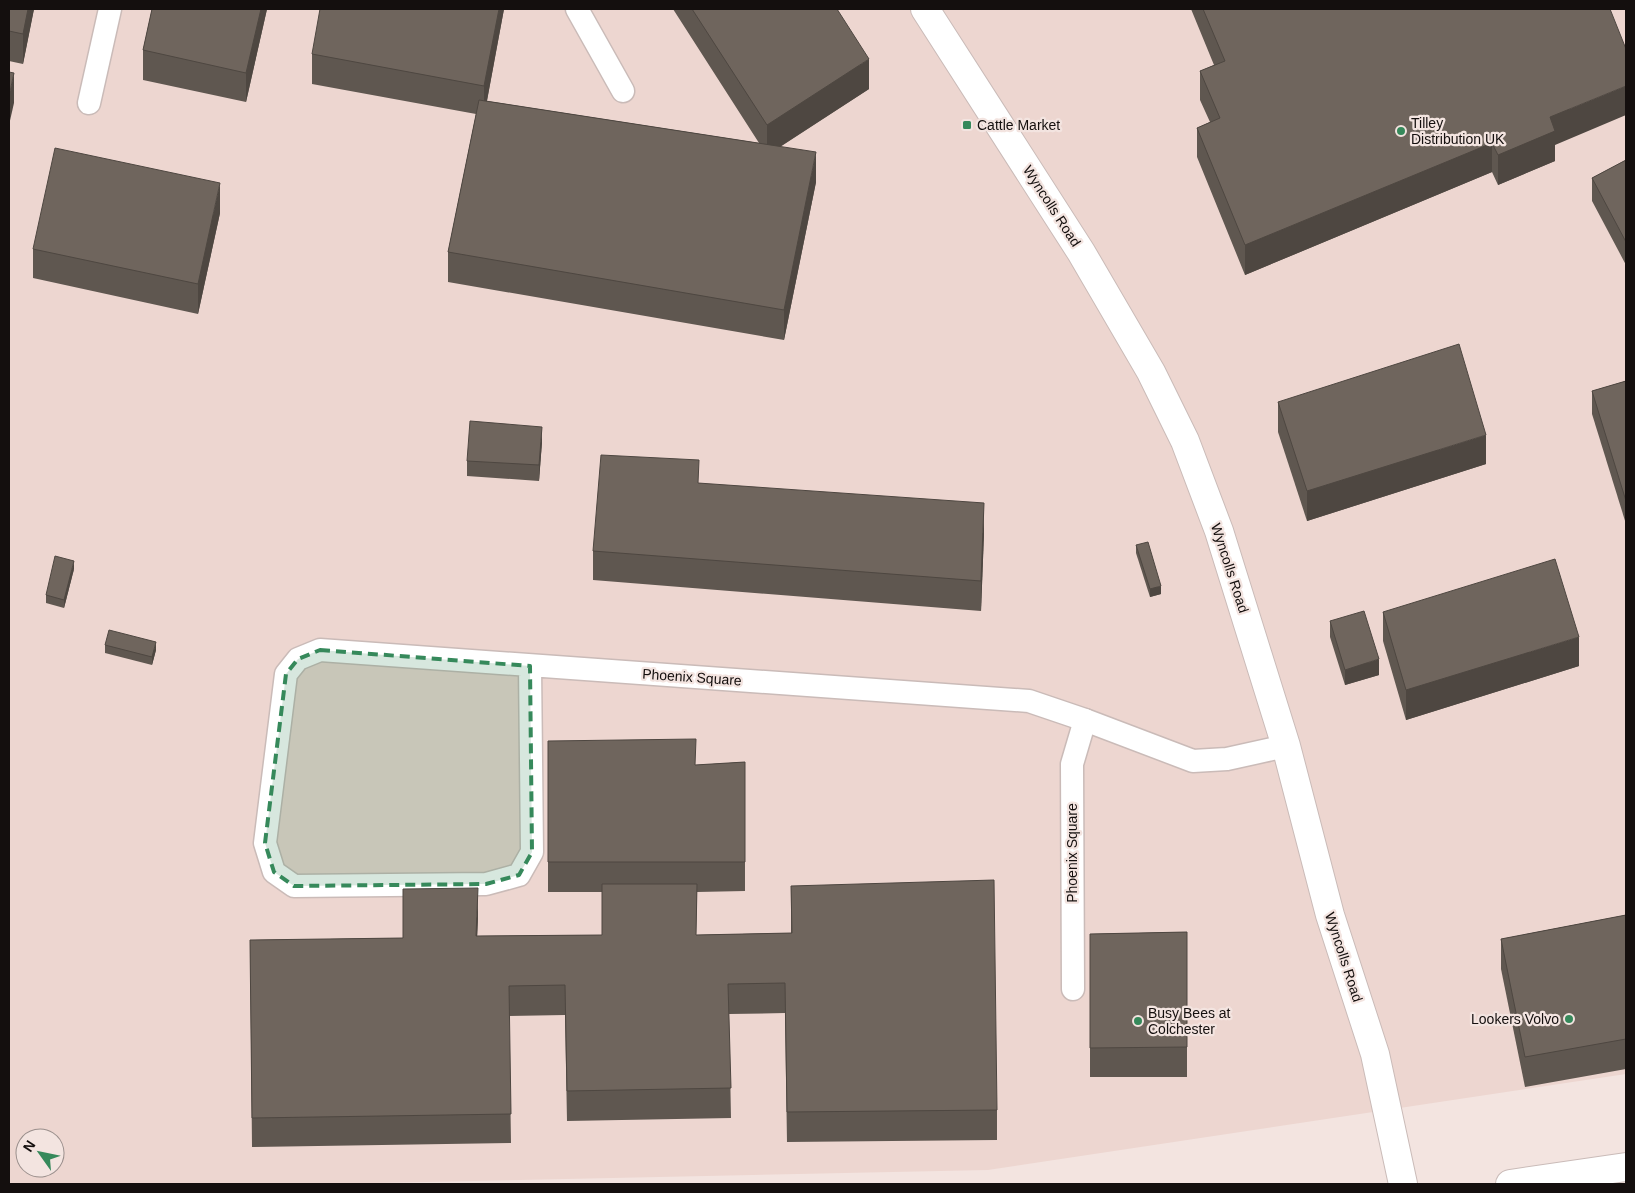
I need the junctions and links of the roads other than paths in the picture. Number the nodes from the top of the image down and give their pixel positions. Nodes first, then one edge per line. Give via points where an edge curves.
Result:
1 (110, 9) edge
2 (577, 9) edge
3 (925, 9) edge
4 (623, 91) dead end
5 (89, 103) dead end
6 (530, 666) junction
7 (1085, 720) junction
8 (1286, 746) junction
9 (1073, 989) dead end
10 (1626, 1167) edge
11 (1403, 1184) edge
12 (1510, 1184) edge

1 - 5 street
2 - 4 street
3 - 8 street, Wyncolls Road via 1082,252 1151,372 1185,441 1219,531
6 - 6 street, Phoenix Square via 532,852 520,875 486,884 294,886 274,872 265,843 286,674 298,658 320,650
6 - 7 street, Phoenix Square via 1029,701
7 - 8 street, Phoenix Square via 1193,761 1227,759
7 - 9 street, Phoenix Square via 1072,764
8 - 11 street, Wyncolls Road via 1330,915 1376,1054
10 - 12 street

